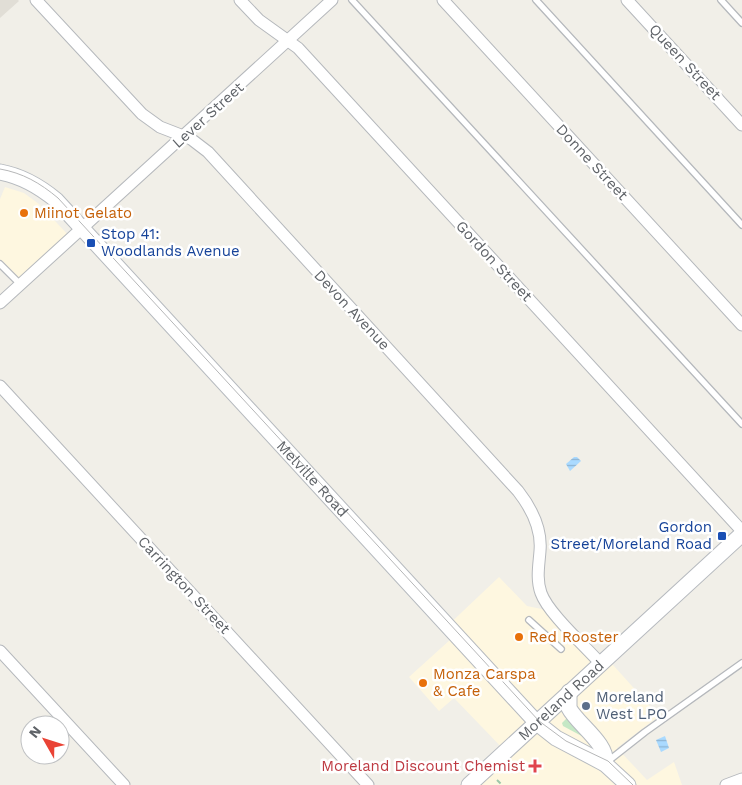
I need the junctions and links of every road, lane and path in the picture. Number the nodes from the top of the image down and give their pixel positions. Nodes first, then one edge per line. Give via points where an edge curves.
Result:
1 (36, 0) edge
2 (240, 0) edge
3 (332, 0) edge
4 (352, 0) edge
5 (443, 0) edge
6 (536, 0) edge
7 (627, 0) edge
8 (721, 0) edge
9 (742, 23) edge
10 (288, 41) junction
11 (742, 125) edge
12 (184, 137) junction
13 (0, 172) edge
14 (742, 224) edge
15 (82, 228) junction
16 (0, 264) edge
17 (20, 284) junction
18 (0, 303) edge
19 (742, 325) edge
20 (0, 386) edge
21 (742, 424) edge
22 (742, 533) edge
23 (529, 620) dead end
24 (561, 649) dead end
25 (0, 650) edge
26 (600, 663) junction
27 (742, 663) edge
28 (569, 692) junction
29 (537, 722) junction
30 (605, 764) junction
31 (742, 779) edge
32 (497, 780) dead end
33 (124, 785) edge
34 (368, 785) edge
35 (469, 785) edge
36 (502, 785) edge
37 (628, 785) edge
38 (726, 785) edge

1 - 12 street, Devon Avenue via 134,107 152,122
2 - 10 street, Gordon Street via 259,20
3 - 10 street, Lever Street
4 - 21 lane
5 - 19 street, Donne Street
6 - 14 lane
7 - 11 street, Queen Street
8 - 9 lane
10 - 12 street, Lever Street
10 - 22 street, Gordon Street via 298,48
12 - 15 street, Lever Street
12 - 26 street, Devon Avenue via 208,152 518,491 530,507 538,531 538,573 542,594 551,609
13 - 15 main road, Melville Road via 20,177 44,190
15 - 17 street, Lever Street
15 - 29 main road, Melville Road
16 - 17 lane
17 - 18 street, Lever Street
20 - 34 street, Carrington Street
22 - 26 main road, Moreland Road
23 - 24 lane
25 - 33 street
26 - 28 main road, Moreland Road
27 - 30 lane via 644,732
28 - 29 main road, Moreland Road
28 - 30 main road via 569,708 597,740
29 - 30 main road, Melville Road via 556,738
29 - 35 main road, Moreland Road
30 - 37 main road, Melville Road
31 - 38 street
32 - 36 path

